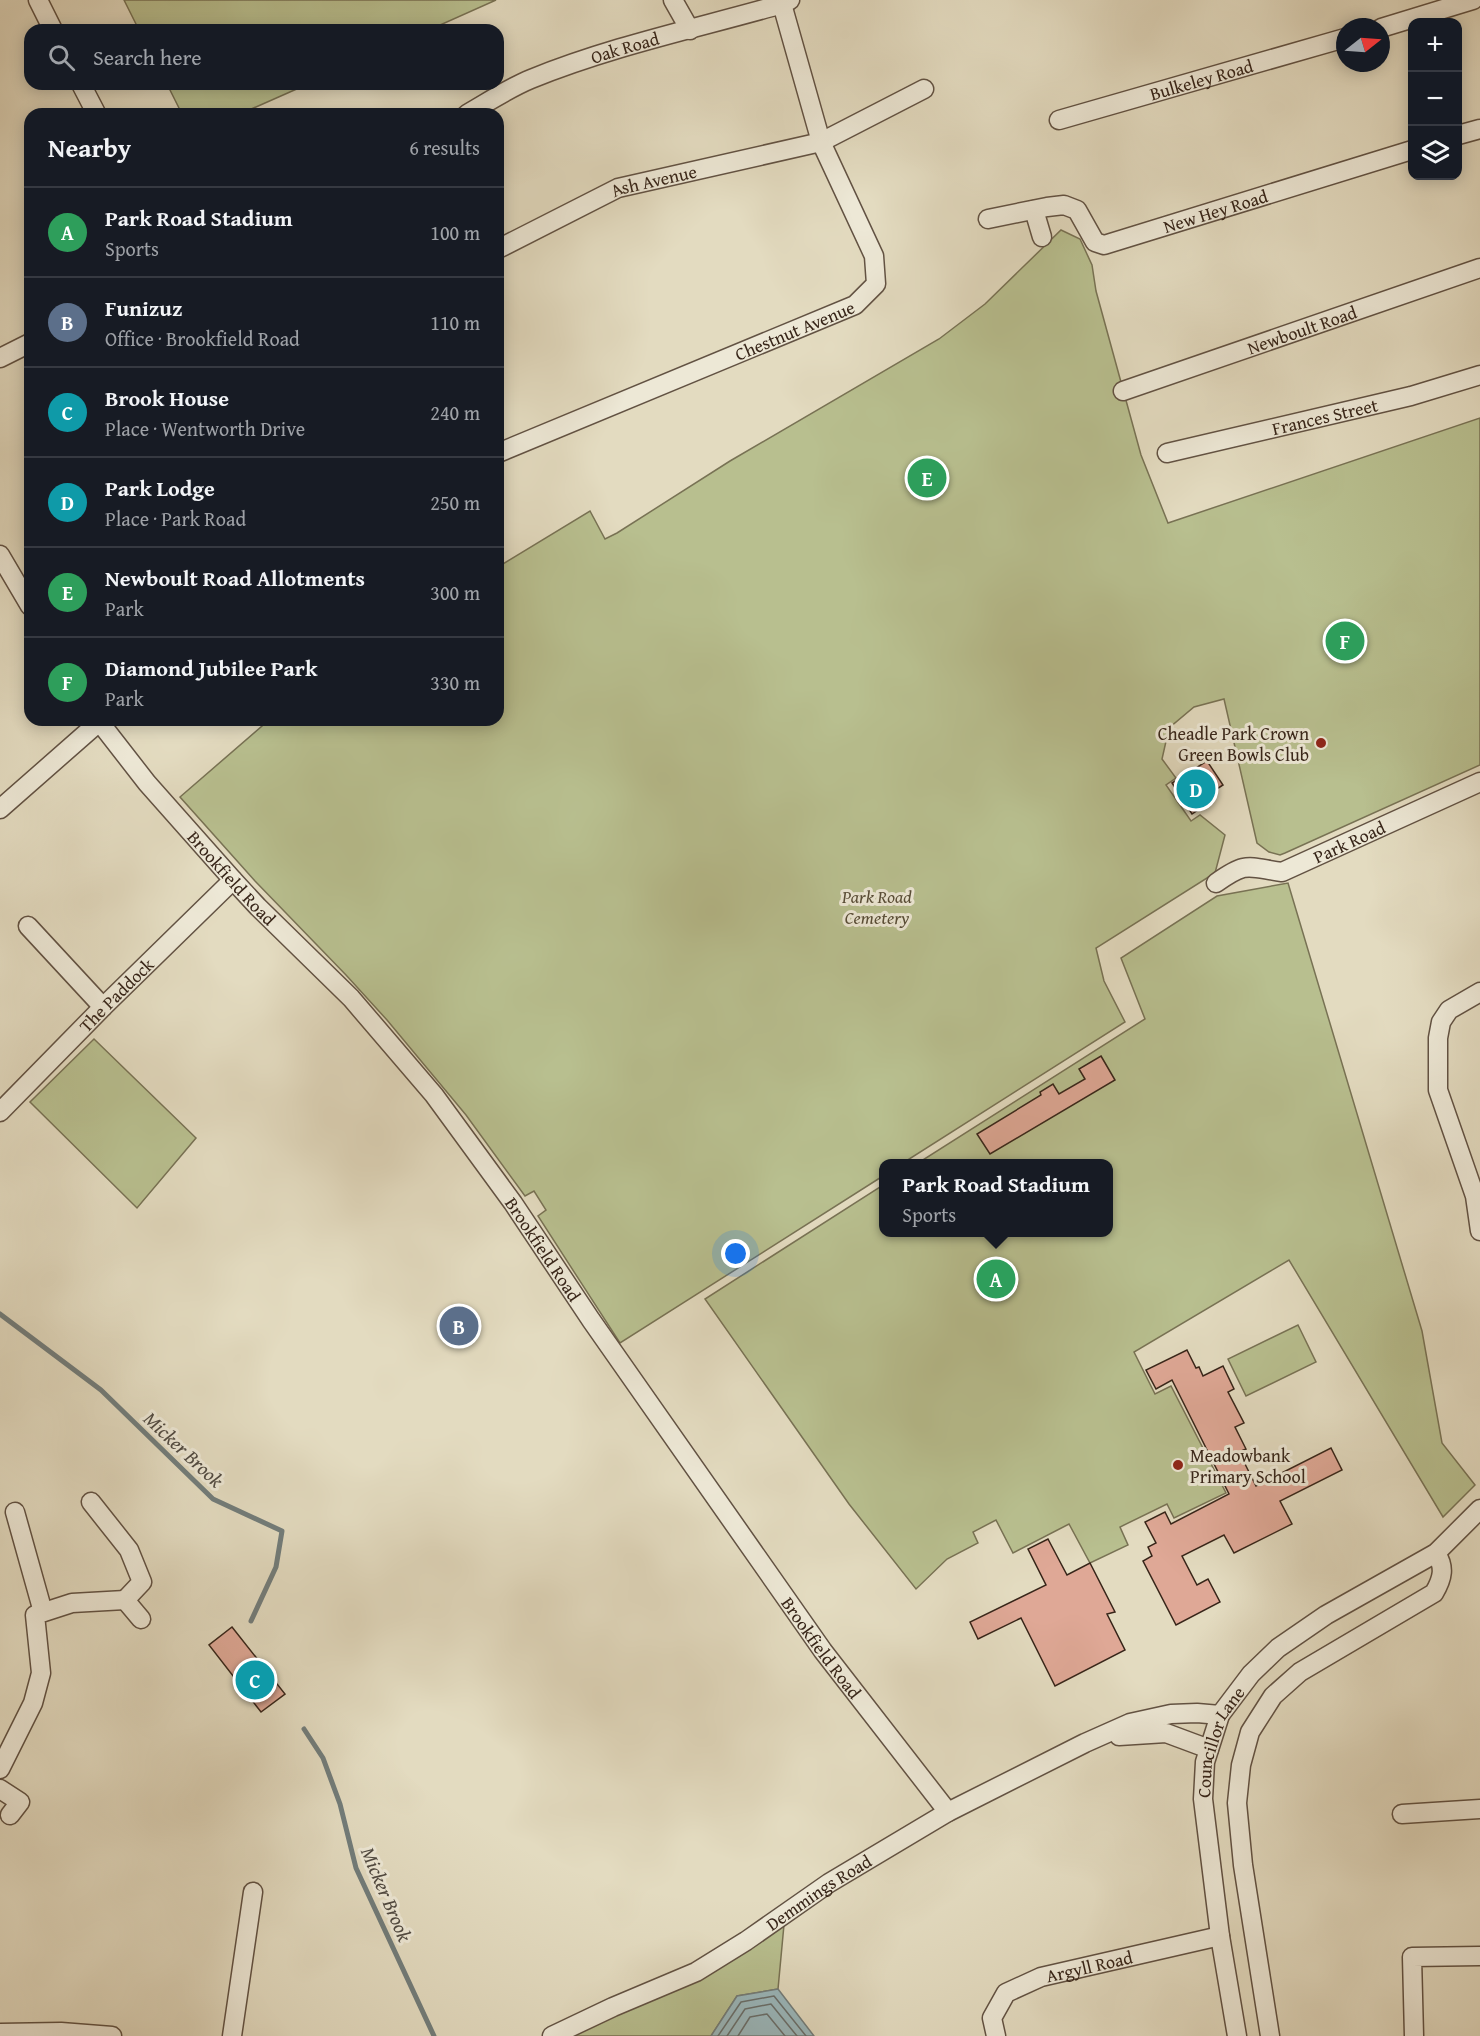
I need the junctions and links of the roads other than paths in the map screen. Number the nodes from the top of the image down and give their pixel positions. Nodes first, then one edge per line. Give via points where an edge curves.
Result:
1 (38, 0) edge
2 (673, 0) edge
3 (1473, 0) edge
4 (786, 2) edge
5 (50, 24) edge
6 (1390, 25) edge
7 (690, 30) junction
8 (1336, 41) edge
9 (924, 89) dead end
10 (84, 90) edge
11 (93, 108) edge
12 (479, 108) edge
13 (1059, 120) dead end
14 (1480, 129) edge
15 (1462, 134) edge
16 (821, 142) junction
17 (1408, 152) edge
18 (1034, 210) junction
19 (988, 219) dead end
20 (1042, 237) dead end
21 (504, 246) edge
22 (1480, 268) edge
23 (24, 346) edge
24 (0, 358) edge
25 (1480, 375) edge
26 (1123, 391) dead end
27 (504, 451) edge
28 (1167, 453) dead end
29 (0, 555) edge
30 (24, 593) edge
31 (93, 726) edge
32 (103, 726) edge
33 (1480, 782) edge
34 (0, 809) edge
35 (233, 880) junction
36 (1216, 884) dead end
37 (28, 926) dead end
38 (1480, 992) edge
39 (103, 1007) junction
40 (0, 1112) edge
41 (1480, 1231) edge
42 (91, 1502) dead end
43 (1480, 1509) edge
44 (15, 1512) dead end
45 (1436, 1552) junction
46 (125, 1599) junction
47 (43, 1612) junction
48 (141, 1619) dead end
49 (1220, 1715) junction
50 (1085, 1743) junction
51 (1209, 1749) junction
52 (0, 1769) edge
53 (0, 1789) edge
54 (1480, 1809) edge
55 (948, 1812) junction
56 (1402, 1814) dead end
57 (9, 1815) dead end
58 (253, 1892) dead end
59 (1220, 1936) junction
60 (1480, 1956) edge
61 (0, 2033) edge
62 (112, 2036) edge
63 (232, 2036) edge
64 (552, 2036) edge
65 (996, 2036) edge
66 (1237, 2036) edge
67 (1270, 2036) edge
68 (1414, 2036) edge

1 - 5 street
2 - 7 street
3 - 6 street
4 - 7 street, Oak Road
4 - 16 street, Chestnut Avenue
7 - 12 street, Oak Road via 606,51 540,76
8 - 13 street, Bulkeley Road
9 - 16 street, Ash Avenue
10 - 11 street
14 - 15 street
16 - 21 street, Ash Avenue via 618,188
16 - 27 street, Chestnut Avenue via 874,256 876,284 855,305
17 - 18 street, New Hey Road via 1104,245 1095,242 1077,210 1064,205
18 - 19 street, New Hey Road
18 - 20 street
22 - 26 street, Newboult Road
23 - 24 street
25 - 28 street, Frances Street via 1411,396
29 - 30 street
31 - 34 street
32 - 35 street, Brookfield Road via 147,783
33 - 36 street, Park Road via 1282,872 1244,867
35 - 39 street, The Paddock
35 - 55 street, Brookfield Road via 351,998 434,1095 823,1651
37 - 39 street
38 - 41 street via 1449,1010 1441,1022 1438,1038 1438,1090 1474,1196
39 - 40 street, The Paddock
42 - 46 street via 129,1550 142,1582
43 - 45 street, Councillor Lane
44 - 47 street
45 - 49 street, Councillor Lane via 1326,1615 1278,1648 1251,1674
45 - 67 street, Councillor Lane via 1442,1563 1441,1582 1434,1593 1300,1672 1273,1696 1250,1732 1237,1803
46 - 47 street via 72,1603
46 - 48 street
47 - 52 street via 35,1615 41,1673 36,1693
49 - 50 street, Demmings Road via 1171,1714 1130,1723
49 - 51 street, Councillor Lane
50 - 51 street, Demmings Road via 1130,1734 1166,1733
50 - 55 street, Demmings Road
51 - 59 street, Councillor Lane via 1203,1799
53 - 57 street via 20,1802
54 - 56 street
55 - 64 street, Demmings Road via 829,1883 696,1972
58 - 63 street
59 - 65 street, Argyll Road via 1041,1977 1006,1994 992,2018
59 - 66 street, Councillor Lane
60 - 68 street via 1412,1957
61 - 62 street

